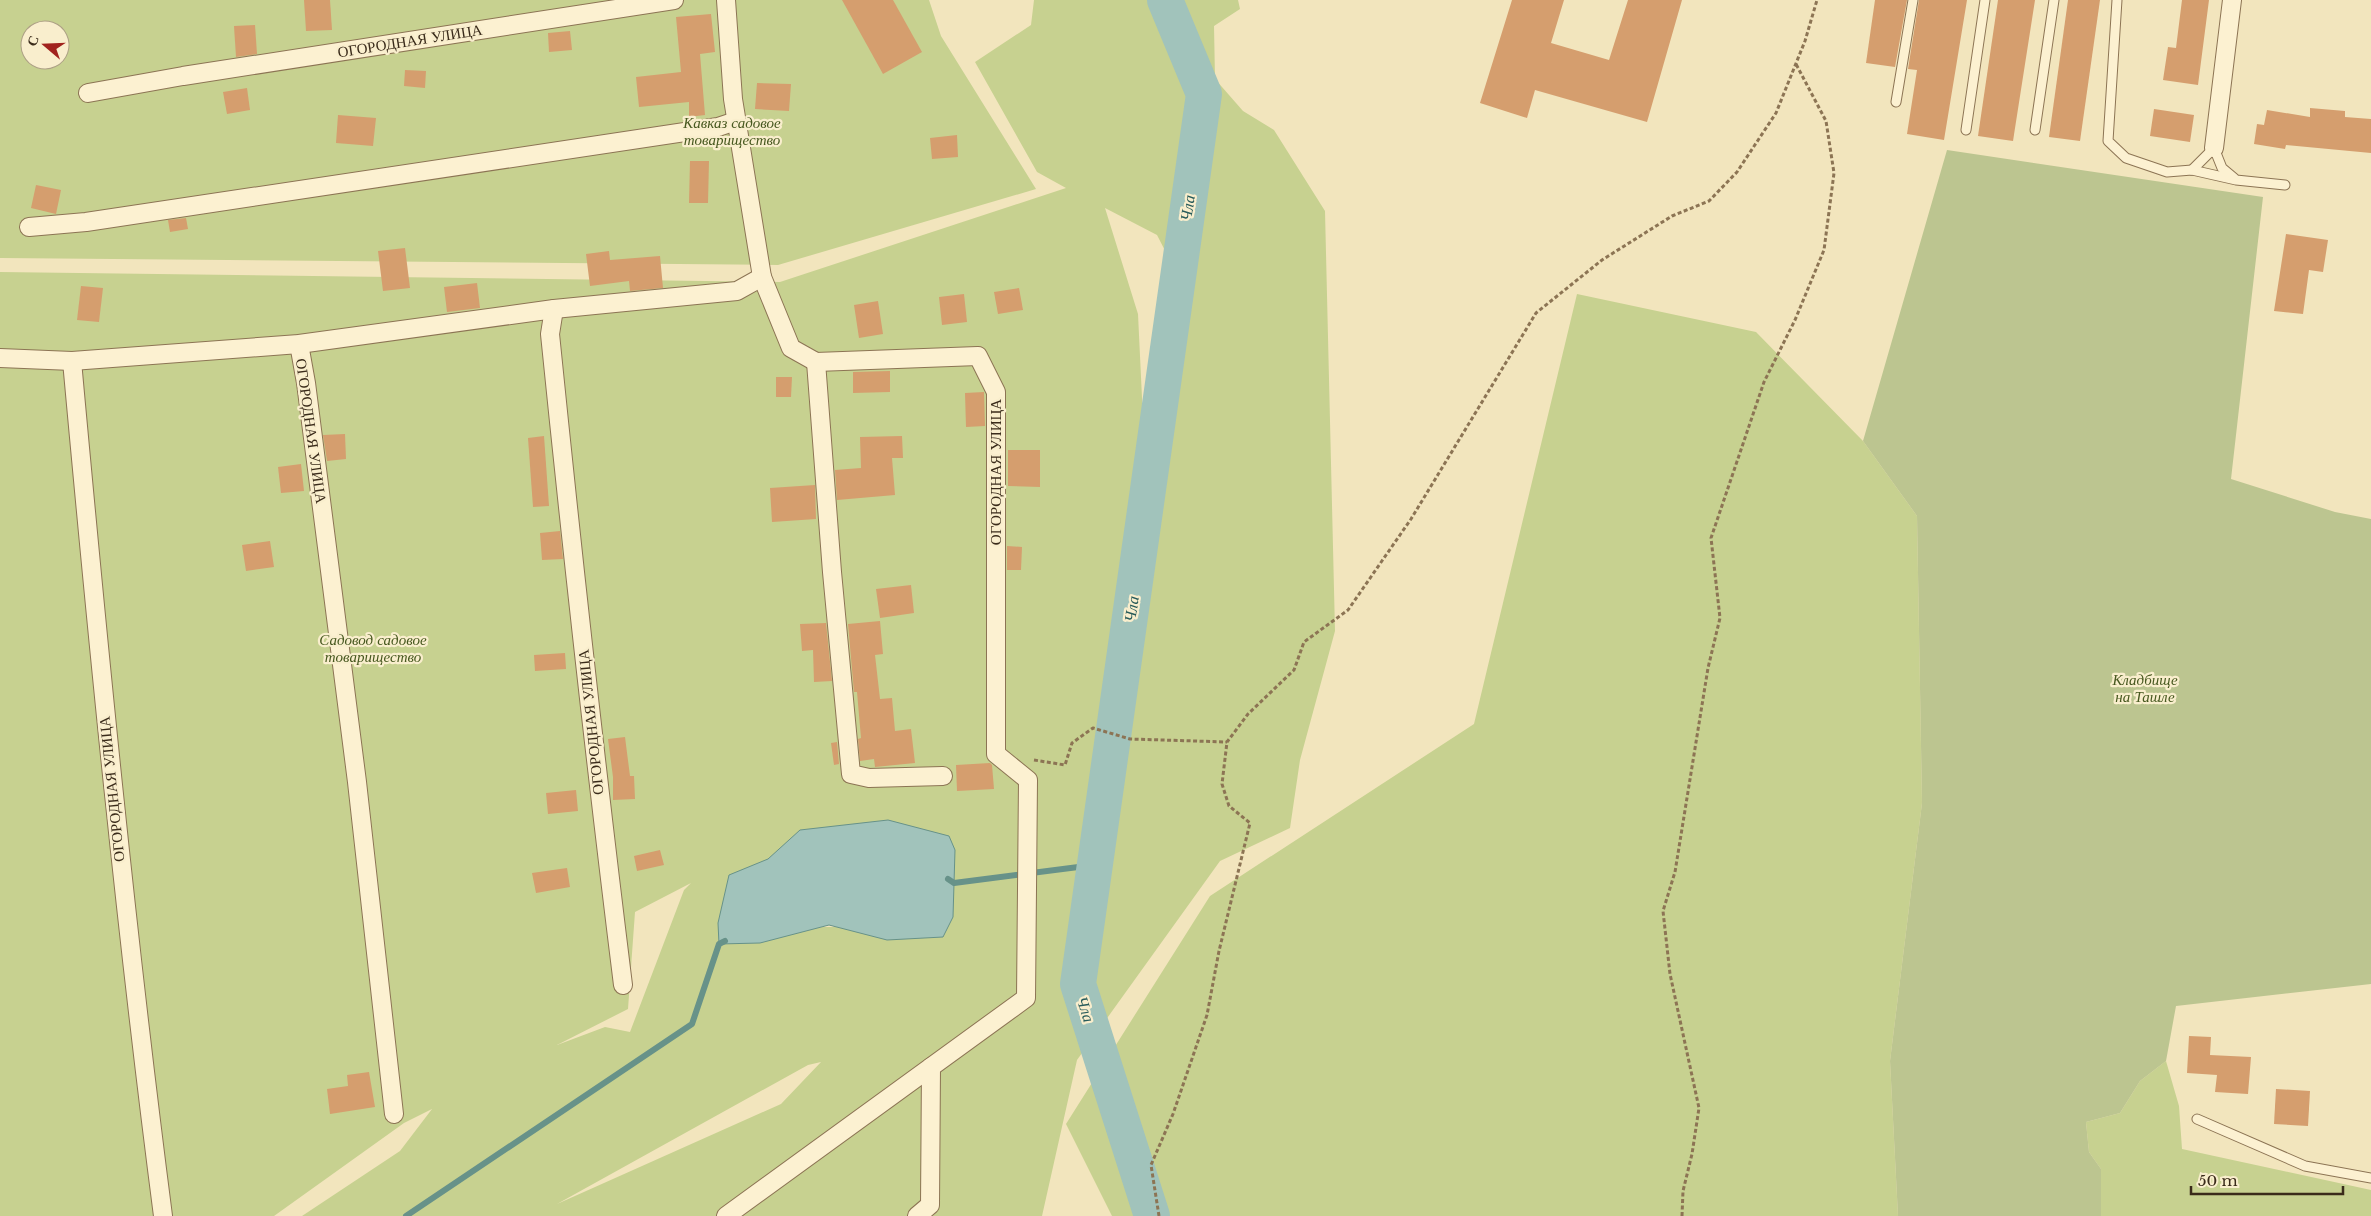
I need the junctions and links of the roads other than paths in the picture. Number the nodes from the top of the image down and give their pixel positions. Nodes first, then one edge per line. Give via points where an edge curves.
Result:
1 (674, 0) edge
2 (726, 0) edge
3 (1913, 0) edge
4 (1985, 0) edge
5 (2054, 0) edge
6 (2117, 0) edge
7 (2232, 0) edge
8 (88, 93) dead end
9 (1896, 102) dead end
10 (736, 121) junction
11 (1966, 130) dead end
12 (2035, 130) dead end
13 (2214, 148) junction
14 (2192, 170) junction
15 (2236, 180) junction
16 (2285, 185) dead end
17 (29, 228) dead end
18 (762, 277) junction
19 (554, 310) junction
20 (299, 344) junction
21 (0, 358) edge
22 (72, 361) junction
23 (816, 362) junction
24 (943, 776) dead end
25 (624, 985) dead end
26 (931, 1067) junction
27 (394, 1114) dead end
28 (2197, 1119) dead end
29 (2371, 1178) edge
30 (163, 1216) edge
31 (726, 1216) edge
32 (917, 1216) edge

1 - 8 street, ОГОРОДНАЯ УЛИЦА
2 - 10 street
3 - 9 lane
4 - 11 lane
5 - 12 lane
6 - 14 lane via 2108,141 2126,158 2166,172
7 - 13 street
10 - 17 street via 649,138
10 - 18 street
13 - 14 lane
13 - 15 lane via 2222,168
14 - 15 lane
15 - 16 lane
18 - 19 street, ОГОРОДНАЯ УЛИЦА via 737,290
18 - 23 street via 791,348
19 - 20 street, ОГОРОДНАЯ УЛИЦА
19 - 25 street, ОГОРОДНАЯ УЛИЦА via 550,334 570,528 595,765
20 - 22 street, ОГОРОДНАЯ УЛИЦА
20 - 27 street, ОГОРОДНАЯ УЛИЦА via 357,782
21 - 22 street, ОГОРОДНАЯ УЛИЦА
22 - 30 street, ОГОРОДНАЯ УЛИЦА via 135,1002
23 - 24 street via 851,774 869,778
23 - 26 street, ОГОРОДНАЯ УЛИЦА via 978,356 996,392 996,754 1028,780 1026,998
26 - 31 street
26 - 32 street via 930,1206
28 - 29 lane via 2305,1166

